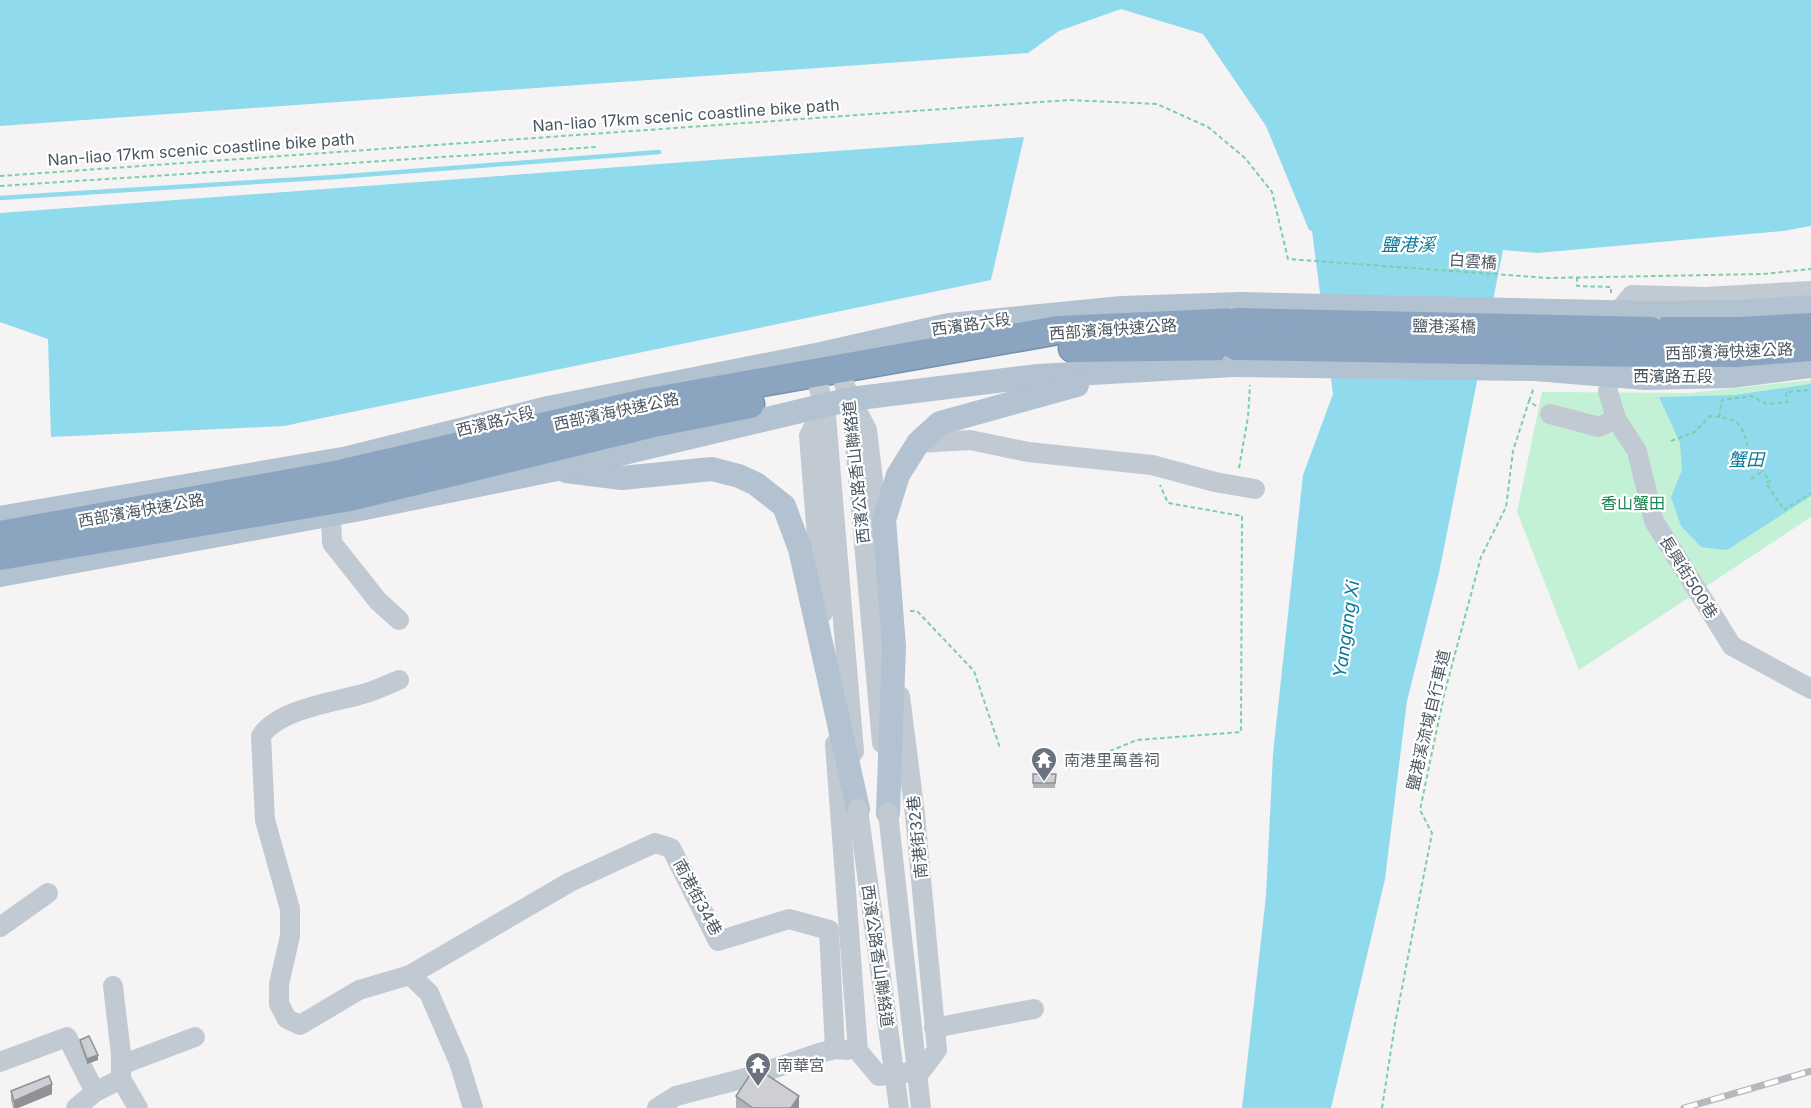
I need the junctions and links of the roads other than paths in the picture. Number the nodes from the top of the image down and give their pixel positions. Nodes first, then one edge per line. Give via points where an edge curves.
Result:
1 (1811, 291) edge
2 (1811, 308) edge
3 (1534, 309) joint
4 (1609, 322) dead end
5 (1811, 327) edge
6 (1237, 334) junction
7 (1738, 342) junction
8 (1648, 344) junction
9 (1811, 347) edge
10 (1811, 366) edge
11 (1154, 370) junction
12 (1534, 377) joint
13 (831, 382) junction
14 (1608, 391) dead end
15 (1550, 414) road end
16 (1616, 419) junction
17 (918, 443) junction
18 (552, 470) junction
19 (1255, 489) dead end
20 (331, 514) junction
21 (0, 518) edge
22 (0, 535) edge
23 (0, 556) edge
24 (0, 575) edge
25 (399, 620) dead end
26 (894, 646) junction
27 (399, 680) dead end
28 (829, 683) junction
29 (1811, 689) edge
30 (858, 809) junction
31 (888, 813) junction
32 (48, 893) dead end
33 (0, 927) edge
34 (411, 975) junction
35 (113, 987) dead end
36 (1034, 1009) dead end
37 (934, 1028) junction
38 (195, 1037) dead end
39 (835, 1048) junction
40 (858, 1051) junction
41 (0, 1062) edge
42 (121, 1072) junction
43 (95, 1092) junction
44 (76, 1108) edge
45 (138, 1108) edge
46 (473, 1108) edge
47 (657, 1108) edge
48 (899, 1108) edge
49 (921, 1108) edge

1 - 4 street via 1705,297 1632,295
2 - 8 main road via 1740,312
3 - 6 main road, 鹽港溪橋, bridge
3 - 8 highway, bridge
5 - 7 highway, 西部濱海快速公路
6 - 8 highway, 鹽港溪橋, bridge
6 - 11 main road, 西濱路六段
6 - 12 main road, bridge
6 - 13 highway, 西部濱海快速公路 via 1062,348
6 - 13 main road, 西濱路六段 via 1122,308 950,325
7 - 8 highway, 西部濱海快速公路
7 - 9 highway, 西部濱海快速公路
8 - 10 main road, 西濱路五段 via 1731,376
8 - 12 highway, bridge
11 - 13 main road, 西濱路六段
11 - 17 main road via 1058,389 940,423
13 - 18 main road, 西濱路六段
13 - 21 main road, 西濱路六段 via 548,408 348,458
13 - 22 highway, 西部濱海快速公路 via 650,402 340,474
13 - 23 highway, 西部濱海快速公路 via 350,496
13 - 26 street, 南港街32巷 via 867,430
13 - 28 street via 808,436
13 - 30 street, 西濱公路香山聯絡道
13 - 31 street, 西濱公路香山聯絡道
14 - 16 street, 長興街500巷
15 - 16 street via 1599,427
16 - 29 street, 長興街500巷 via 1637,451 1654,521 1732,646
17 - 19 street via 970,440 1028,452 1152,465
17 - 26 main road via 898,475 884,520
18 - 20 main road, 西濱路六段
18 - 28 main road via 622,478 712,469 756,484 784,506 800,549
20 - 24 main road, 西濱路六段
20 - 25 street via 332,543 378,601
26 - 31 main road
26 - 37 street, 南港街32巷 via 915,815
27 - 34 street, 南港街34巷 via 268,725 261,736 265,820 290,909 290,936 279,984 279,1004 287,1019 300,1024 359,990
28 - 30 main road
28 - 40 street
30 - 48 street, 西濱公路香山聯絡道, bridge
31 - 49 street, 西濱公路香山聯絡道, bridge
32 - 33 street
34 - 39 street, 南港街34巷 via 570,882 655,843 671,848 718,941 789,919 829,930
34 - 46 street via 429,993 459,1062
35 - 42 street
36 - 37 street
37 - 40 street, 南港街32巷 via 937,1050 921,1071 879,1076
38 - 42 street
39 - 40 street
39 - 47 street via 676,1096
41 - 43 street via 67,1037
42 - 43 street
42 - 45 street
43 - 44 street

